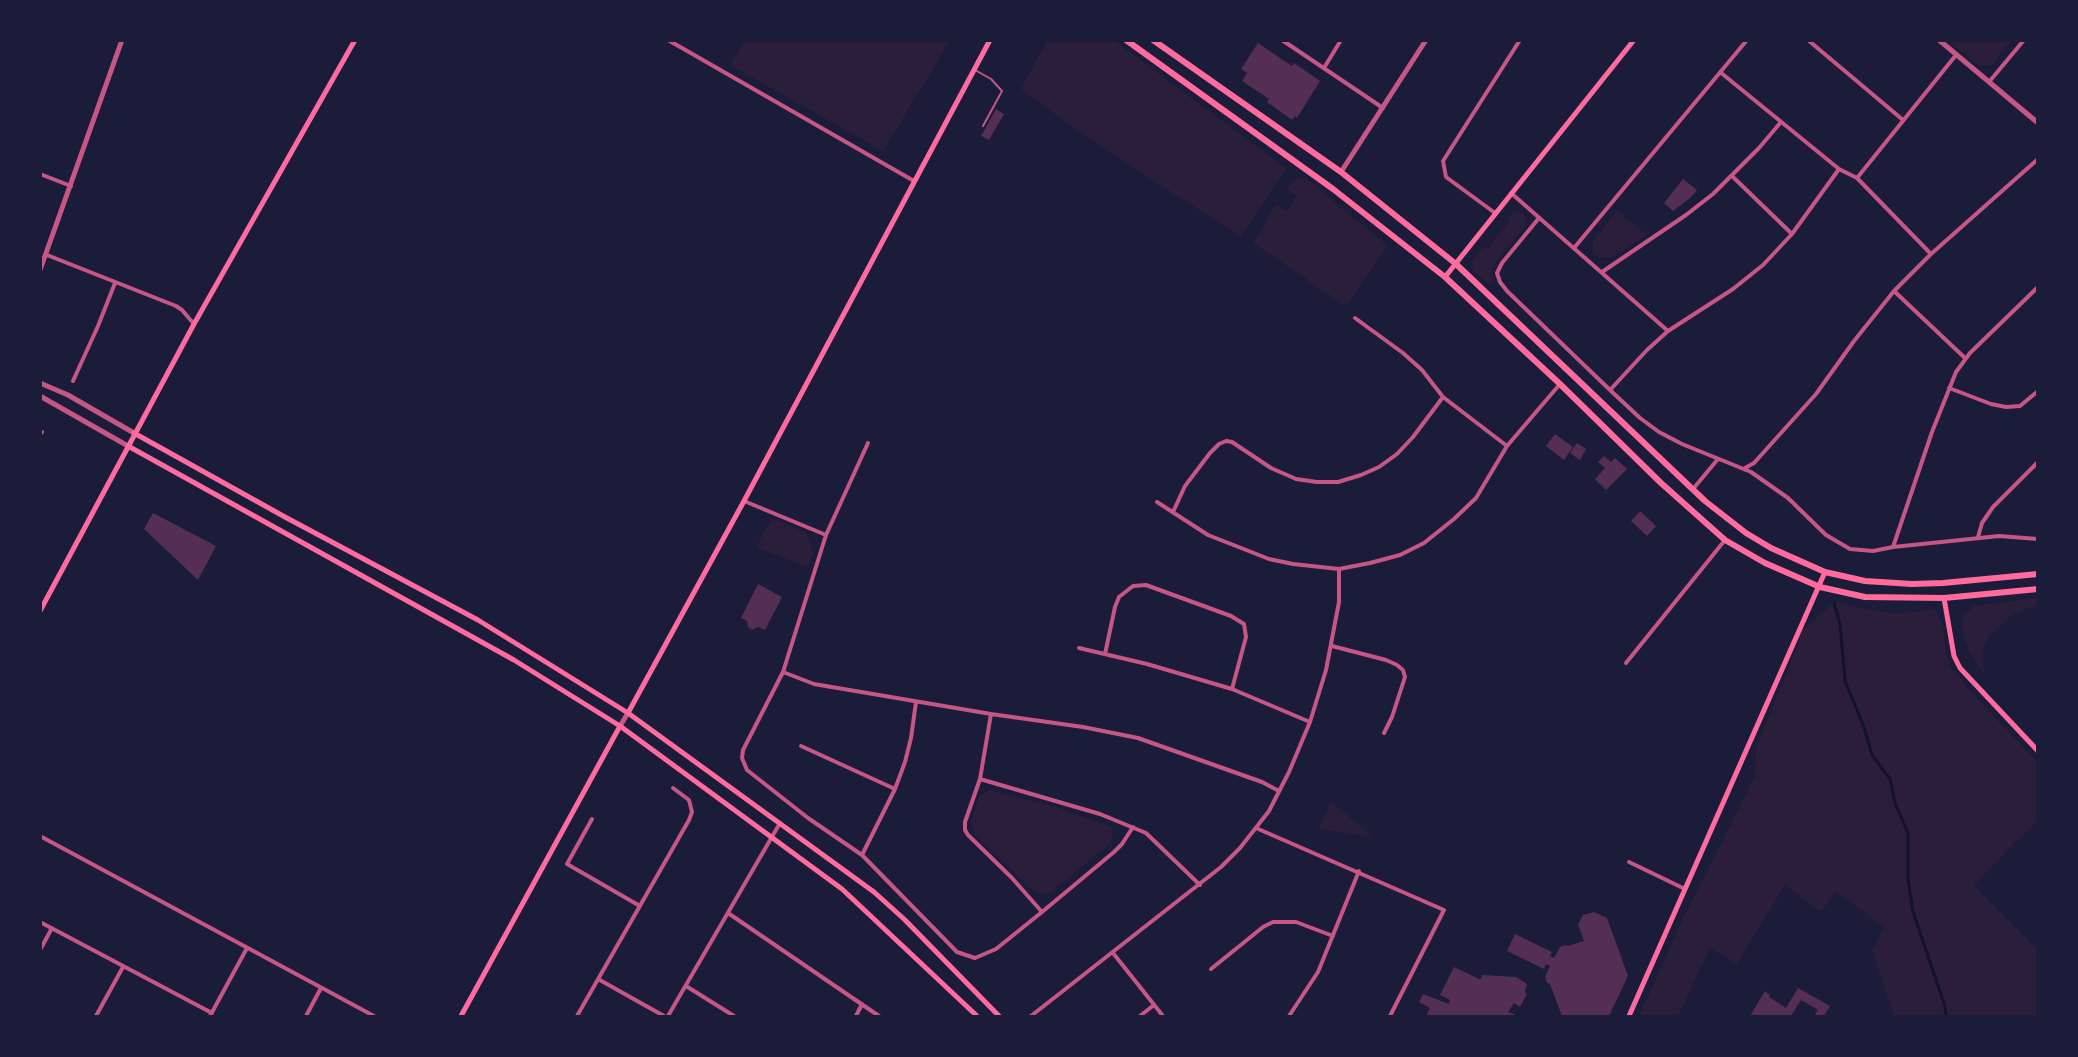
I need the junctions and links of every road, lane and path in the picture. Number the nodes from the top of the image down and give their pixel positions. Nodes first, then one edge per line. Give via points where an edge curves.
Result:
1 (122, 40) edge
2 (355, 40) edge
3 (668, 40) edge
4 (990, 40) edge
5 (1126, 40) edge
6 (1153, 40) edge
7 (1282, 40) edge
8 (1341, 40) edge
9 (1426, 40) edge
10 (1520, 40) edge
11 (1634, 40) edge
12 (1747, 40) edge
13 (1808, 40) edge
14 (1939, 40) edge
15 (2024, 40) edge
16 (1956, 55) junction
17 (1324, 69) junction
18 (975, 70) junction
19 (1720, 72) junction
20 (1989, 82) junction
21 (1383, 108) junction
22 (1903, 120) junction
23 (1781, 122) junction
24 (2037, 123) edge
25 (983, 126) dead end
26 (2037, 159) edge
27 (1839, 169) junction
28 (1341, 172) junction
29 (40, 174) edge
30 (1732, 176) junction
31 (1857, 178) junction
32 (914, 181) junction
33 (71, 186) junction
34 (1511, 193) junction
35 (1495, 213) junction
36 (1539, 218) junction
37 (1792, 234) junction
38 (1574, 248) junction
39 (1931, 254) junction
40 (47, 255) junction
41 (1456, 264) junction
42 (40, 270) edge
43 (1602, 272) junction
44 (1445, 277) junction
45 (115, 283) junction
46 (2037, 287) edge
47 (1894, 291) junction
48 (1355, 318) dead end
49 (194, 324) junction
50 (1668, 332) junction
51 (1965, 358) junction
52 (73, 381) dead end
53 (40, 383) edge
54 (1560, 384) junction
55 (1949, 388) junction
56 (1610, 390) junction
57 (2037, 391) edge
58 (40, 396) edge
59 (1443, 397) junction
60 (134, 434) junction
61 (868, 443) dead end
62 (128, 446) junction
63 (1507, 446) junction
64 (1718, 459) junction
65 (2037, 462) edge
66 (1744, 468) junction
67 (1693, 489) junction
68 (744, 501) junction
69 (1157, 502) dead end
70 (1173, 512) junction
71 (826, 535) junction
72 (1978, 537) junction
73 (2037, 539) edge
74 (1725, 540) junction
75 (1893, 547) junction
76 (1339, 569) junction
77 (1825, 572) junction
78 (2037, 574) edge
79 (1820, 587) junction
80 (2037, 589) edge
81 (1944, 598) junction
82 (40, 611) edge
83 (1332, 646) junction
84 (1079, 648) dead end
85 (1105, 654) junction
86 (1626, 663) dead end
87 (783, 672) junction
88 (1232, 689) junction
89 (916, 702) junction
90 (628, 712) junction
91 (992, 714) junction
92 (1310, 722) junction
93 (620, 726) junction
94 (1384, 734) dead end
95 (801, 746) dead end
96 (2037, 751) edge
97 (980, 779) junction
98 (673, 788) dead end
99 (895, 789) junction
100 (1279, 791) junction
101 (592, 819) dead end
102 (780, 823) junction
103 (1133, 827) junction
104 (1256, 828) junction
105 (40, 836) edge
106 (771, 837) junction
107 (862, 855) junction
108 (1629, 862) dead end
109 (1359, 871) junction
110 (1200, 885) junction
111 (1686, 889) junction
112 (640, 906) junction
113 (1042, 912) junction
114 (728, 913) junction
115 (40, 922) edge
116 (52, 928) junction
117 (1333, 936) junction
118 (247, 948) junction
119 (40, 950) edge
120 (1113, 953) junction
121 (123, 967) junction
122 (1211, 969) dead end
123 (598, 979) junction
124 (686, 986) junction
125 (321, 988) junction
126 (862, 1004) junction
127 (1154, 1005) junction
128 (211, 1015) edge
129 (1033, 1016) edge
130 (96, 1017) edge
131 (306, 1017) edge
132 (374, 1017) edge
133 (461, 1017) edge
134 (577, 1017) edge
135 (666, 1017) edge
136 (734, 1017) edge
137 (856, 1017) edge
138 (879, 1017) edge
139 (976, 1017) edge
140 (999, 1017) edge
141 (1140, 1017) edge
142 (1163, 1017) edge
143 (1289, 1017) edge
144 (1390, 1017) edge
145 (1629, 1017) edge

1 - 33 street
2 - 49 main road
3 - 32 street
4 - 18 main road
5 - 44 main road via 1333,189
6 - 28 main road
7 - 17 street
8 - 17 street
9 - 21 street
10 - 35 street via 1443,161 1446,177
11 - 34 main road
12 - 19 street
13 - 22 street
14 - 16 street
15 - 20 street
16 - 20 street
16 - 22 street
17 - 21 street
18 - 25 lane via 1002,91
18 - 32 main road
19 - 23 street
19 - 38 street
20 - 24 street
21 - 28 street
22 - 31 street
23 - 27 street
23 - 30 street
26 - 39 street
27 - 31 street
27 - 37 street
28 - 41 main road
29 - 33 street
30 - 37 street
30 - 43 street via 1686,215
31 - 39 street
32 - 68 main road
33 - 40 street
34 - 35 main road
34 - 36 street
35 - 41 main road
36 - 38 street
36 - 56 street via 1502,263 1497,273 1500,282
37 - 50 street via 1750,276
38 - 43 street
39 - 47 street
40 - 42 street
40 - 45 street
41 - 44 main road
41 - 67 main road
43 - 50 street
44 - 54 main road
45 - 49 street via 176,306
45 - 52 street
46 - 51 street
47 - 51 street
47 - 66 street via 1816,394 1754,463
48 - 59 street via 1422,370
49 - 60 main road
50 - 56 street
51 - 55 street
53 - 60 street
54 - 63 street
54 - 74 main road
55 - 57 street via 2007,407 2020,406
55 - 75 street
56 - 64 street via 1659,432
58 - 62 street
59 - 63 street
59 - 70 street via 1397,454 1378,467 1338,482 1296,478 1226,441 1210,453 1185,486
60 - 62 main road
60 - 90 main road via 478,620
61 - 71 street
62 - 82 main road
62 - 93 main road via 514,660
63 - 76 street via 1476,498 1424,543 1400,555
64 - 66 street
64 - 67 street
65 - 72 street via 1993,507
66 - 75 street via 1788,498 1843,546 1859,551
67 - 77 main road via 1746,533
68 - 71 street
68 - 90 main road
69 - 70 street
70 - 76 street via 1208,535 1243,550 1293,564
71 - 87 street
72 - 73 street
72 - 75 street
74 - 79 main road
74 - 86 street
76 - 83 street via 1339,603
77 - 78 main road via 1865,581 1912,584
77 - 79 main road
79 - 81 main road via 1865,597
79 - 111 main road
80 - 81 main road
81 - 96 main road via 1954,656 1960,668
83 - 92 street
83 - 94 street via 1386,660 1403,670 1405,677
84 - 85 street
85 - 88 street
85 - 88 street via 1119,597 1133,586 1146,585 1244,624 1246,637
87 - 89 street via 814,684
87 - 107 street via 743,750 744,764 754,777
88 - 92 street
89 - 91 street
89 - 99 street via 911,738
90 - 93 street
90 - 102 main road
91 - 97 street
91 - 100 street via 1138,738
92 - 100 street
93 - 106 main road
93 - 133 main road
95 - 99 street
97 - 103 street
97 - 113 street via 965,830
98 - 112 street via 689,800 692,812
99 - 107 street
100 - 104 street
101 - 112 street via 567,864
102 - 106 street
102 - 140 main road via 874,892
103 - 110 street via 1158,843
103 - 113 street via 1114,852
104 - 109 street
104 - 110 street
105 - 118 street
106 - 114 street
106 - 139 main road via 862,905
107 - 113 street via 957,952 965,955 975,958 996,949
108 - 111 street
109 - 117 street
109 - 144 street via 1444,910
110 - 120 street
111 - 145 main road
112 - 123 street
114 - 124 street
114 - 126 street
115 - 116 street
116 - 119 street
116 - 121 street
117 - 122 street via 1296,922 1273,922
117 - 143 street via 1318,972
118 - 125 street
118 - 128 street
120 - 127 street
120 - 129 street
121 - 128 street
121 - 130 street
123 - 134 street
123 - 135 street
124 - 135 street
124 - 136 street
125 - 131 street
125 - 132 street
126 - 137 street
126 - 138 street
127 - 141 street
127 - 142 street

